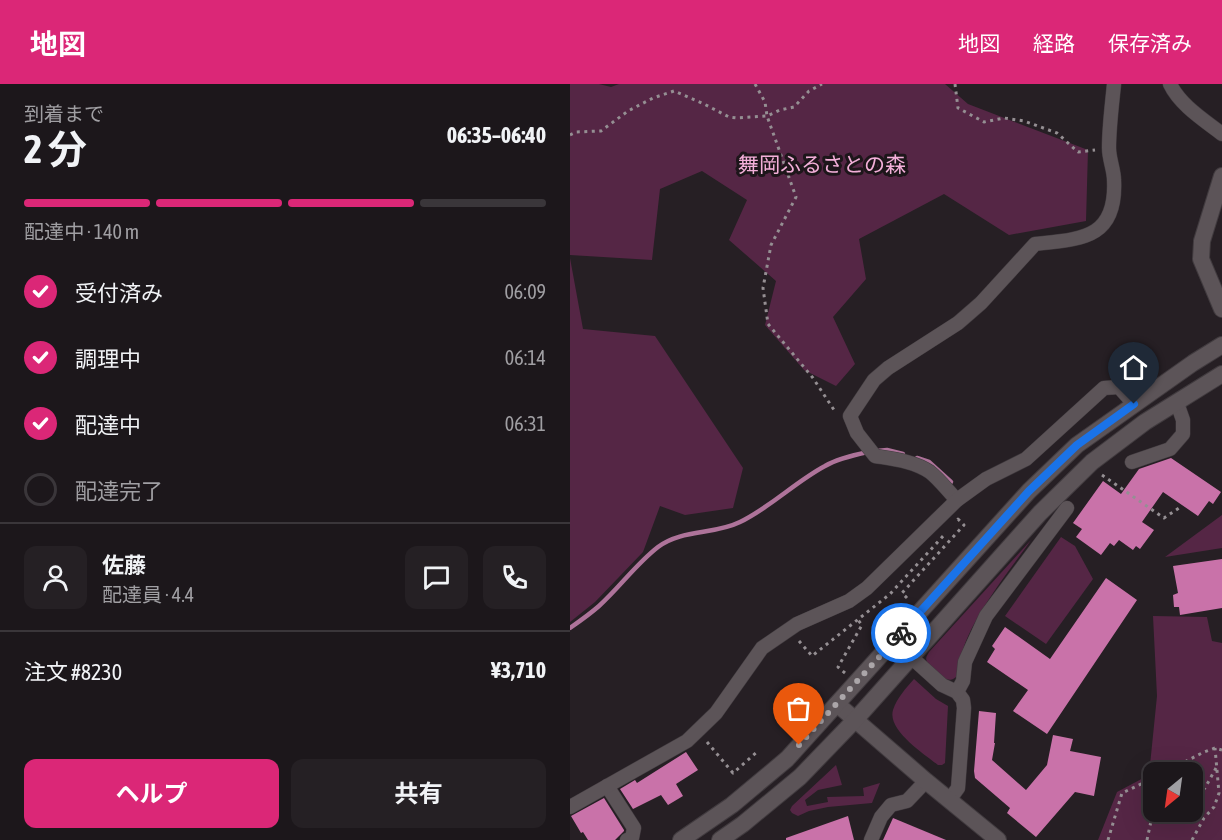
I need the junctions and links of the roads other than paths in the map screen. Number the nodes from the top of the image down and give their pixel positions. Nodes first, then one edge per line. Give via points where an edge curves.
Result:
1 (1114, 84) edge
2 (1170, 84) edge
3 (1222, 134) edge
4 (1222, 176) edge
5 (1222, 309) edge
6 (1222, 345) edge
7 (1222, 374) edge
8 (1177, 403) junction
9 (1134, 404) junction
10 (1132, 462) dead end
11 (957, 500) junction
12 (1066, 508) dead end
13 (911, 657) junction
14 (957, 692) junction
15 (837, 704) junction
16 (855, 720) junction
17 (926, 781) junction
18 (607, 786) junction
19 (950, 799) junction
20 (570, 807) edge
21 (627, 840) edge
22 (681, 840) edge
23 (720, 840) edge
24 (871, 840) edge
25 (998, 840) edge

1 - 11 street via 1109,149 1113,203 1104,225 1075,240 1035,244 958,323 874,381 850,416 874,456 900,459 927,470
2 - 3 street
4 - 5 street via 1202,241 1201,259
6 - 9 street
7 - 8 street
8 - 10 street via 1183,434 1170,449
8 - 13 street via 1092,462 1040,513
9 - 11 street via 1119,387 1104,388 1026,459 986,479
9 - 15 street via 1077,445 1029,491
11 - 18 street via 867,588 849,601 797,624 762,648 716,713 687,741
12 - 14 street via 986,616 965,662 965,674
13 - 14 street via 942,685
13 - 16 street
14 - 19 street via 963,700 962,731 958,788
15 - 16 street
15 - 22 street via 787,759 732,805
16 - 17 street
16 - 23 street via 800,777
17 - 19 street
17 - 24 street via 907,801 891,806 881,817
18 - 20 street
18 - 21 street via 634,828
19 - 25 street

